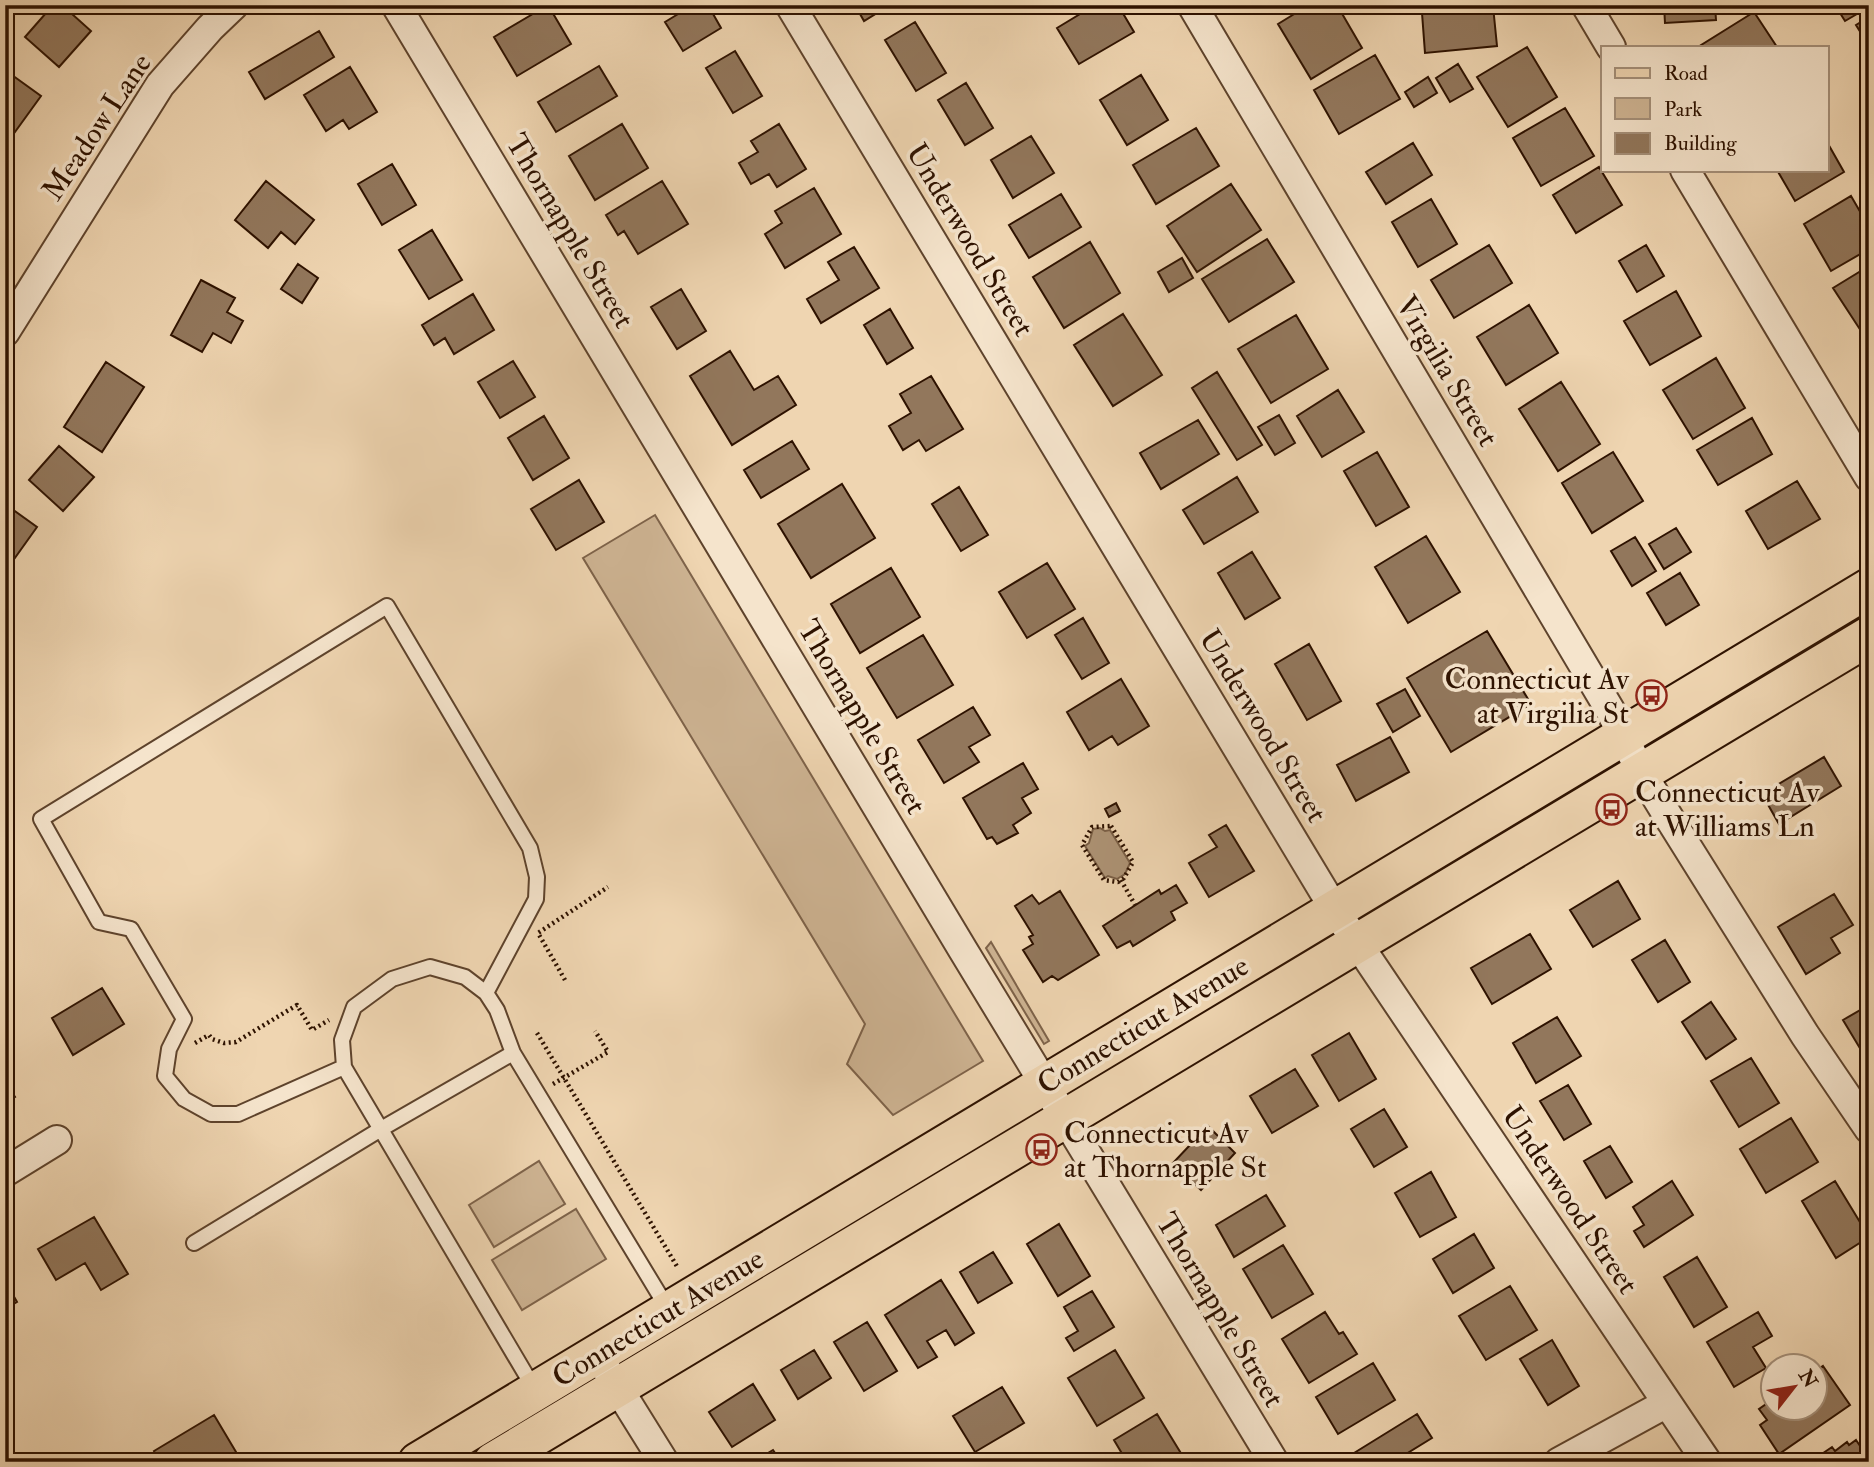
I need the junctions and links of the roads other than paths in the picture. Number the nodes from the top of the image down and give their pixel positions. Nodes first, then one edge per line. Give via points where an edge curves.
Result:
1 (234, 5) edge
2 (396, 5) edge
3 (790, 5) edge
4 (1192, 5) edge
5 (1586, 5) edge
6 (1610, 46) edge
7 (1686, 172) edge
8 (8, 321) edge
9 (1869, 477) edge
10 (1869, 588) edge
11 (1869, 636) edge
12 (1623, 736) junction
13 (1641, 772) junction
14 (1335, 910) junction
15 (1356, 943) junction
16 (486, 992) junction
17 (513, 1053) junction
18 (344, 1067) junction
19 (1045, 1084) junction
20 (1065, 1118) junction
21 (382, 1129) junction
22 (1869, 1129) edge
23 (57, 1140) dead end
24 (5, 1171) edge
25 (194, 1243) dead end
26 (678, 1327) junction
27 (598, 1354) junction
28 (618, 1387) junction
29 (1667, 1403) junction
30 (545, 1407) junction
31 (418, 1462) edge
32 (494, 1462) edge
33 (664, 1462) edge
34 (1274, 1462) edge
35 (1559, 1462) edge
36 (1707, 1462) edge

1 - 8 street, Meadow Lane via 160,85
2 - 19 street, Thornapple Street
3 - 14 street, Underwood Street
4 - 12 street, Virgilia Street
5 - 6 street
7 - 9 street
10 - 12 main road, Connecticut Avenue
11 - 13 main road, Connecticut Avenue
12 - 13 street, Virgilia Street
12 - 14 main road, Connecticut Avenue
13 - 15 main road, Connecticut Avenue
13 - 22 street, Virgilia Street via 1746,943
14 - 15 street, Underwood Street
14 - 19 main road, Connecticut Avenue
15 - 20 main road, Connecticut Avenue
15 - 29 street, Underwood Street
16 - 17 lane
16 - 18 lane via 465,977 430,967 392,979 354,1007 342,1040
16 - 18 lane via 537,899 533,858 387,606 41,819 99,922 131,929 184,1019 169,1049 165,1076 184,1099 211,1114 238,1114
17 - 21 lane
17 - 26 lane
18 - 21 lane
19 - 20 street, Thornapple Street
19 - 26 main road, Connecticut Avenue
20 - 26 main road, Connecticut Avenue
20 - 34 street, Thornapple Street
21 - 25 lane
21 - 30 lane
23 - 24 street
26 - 27 main road, Connecticut Avenue
26 - 28 main road, Connecticut Avenue
27 - 28 street
27 - 30 main road, Connecticut Avenue
28 - 30 main road, Connecticut Avenue
28 - 33 street
29 - 35 street
29 - 36 street, Underwood Street
30 - 31 main road, Connecticut Avenue
30 - 32 main road, Connecticut Avenue

